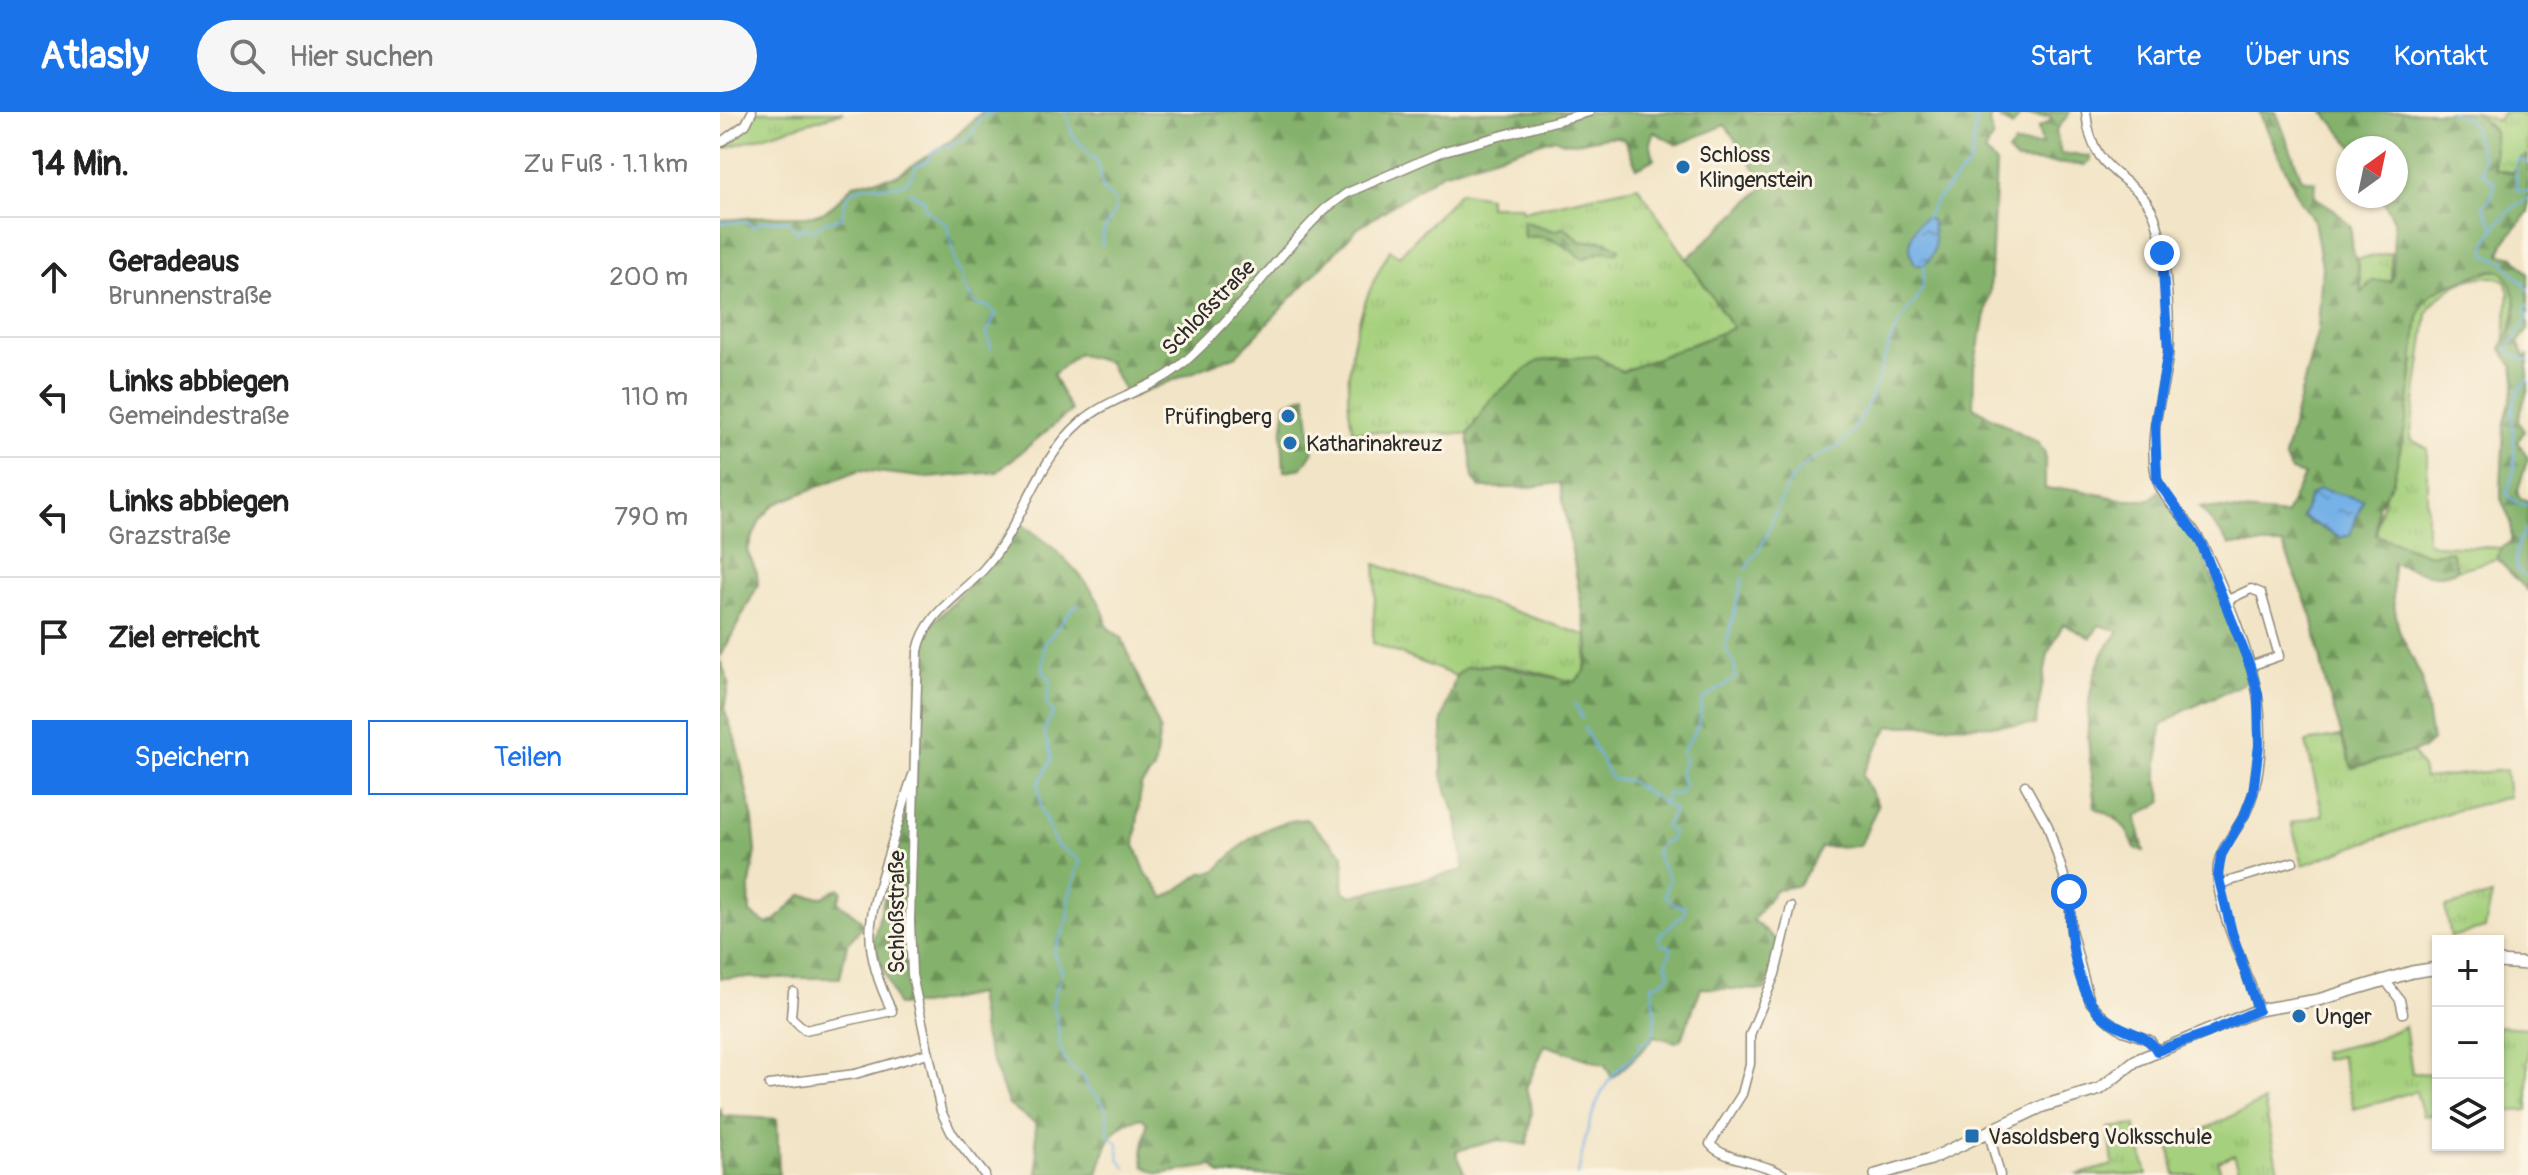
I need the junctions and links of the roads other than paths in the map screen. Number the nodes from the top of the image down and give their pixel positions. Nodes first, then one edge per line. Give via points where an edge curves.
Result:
1 (752, 112) edge
2 (1589, 112) edge
3 (2086, 112) edge
4 (720, 143) edge
5 (2226, 601) junction
6 (2250, 666) junction
7 (915, 770) junction
8 (2025, 785) dead end
9 (2293, 862) dead end
10 (2220, 884) junction
11 (1791, 907) dead end
12 (2504, 962) edge
13 (2528, 964) edge
14 (2432, 969) edge
15 (2385, 980) junction
16 (793, 992) dead end
17 (2258, 1010) junction
18 (2403, 1013) dead end
19 (2157, 1051) junction
20 (928, 1053) junction
21 (769, 1085) dead end
22 (1989, 1133) junction
23 (985, 1175) edge
24 (1784, 1175) edge
25 (1876, 1175) edge
26 (2000, 1175) edge

1 - 4 street via 746,124
2 - 7 street, Schloßstraße via 1444,151 1337,199 1179,368 1112,400 1070,432 1041,471 990,562 937,612 924,632 918,651
3 - 5 street via 2096,155 2146,199 2156,219 2168,352 2155,425 2155,471 2159,487 2197,535
5 - 6 street
5 - 6 street via 2251,589 2261,593 2279,656
6 - 10 street via 2259,707 2257,771 2249,805 2221,855
7 - 16 street, Schloßstraße via 876,889 869,929 873,967 892,1011 805,1030 791,1017
7 - 20 street, Schloßstraße via 911,961
8 - 19 street via 2048,826 2069,892 2071,930 2090,1002 2123,1031 2150,1040
9 - 10 street
10 - 17 street
11 - 24 street via 1775,974 1750,1035 1742,1094 1710,1144
12 - 13 street
14 - 15 street
15 - 17 street via 2318,1000
15 - 18 street
17 - 19 street
19 - 22 street via 2100,1089 2043,1106
20 - 21 street via 855,1074
20 - 23 street, Schloßstraße via 946,1124
22 - 25 street via 1931,1159
22 - 26 street

